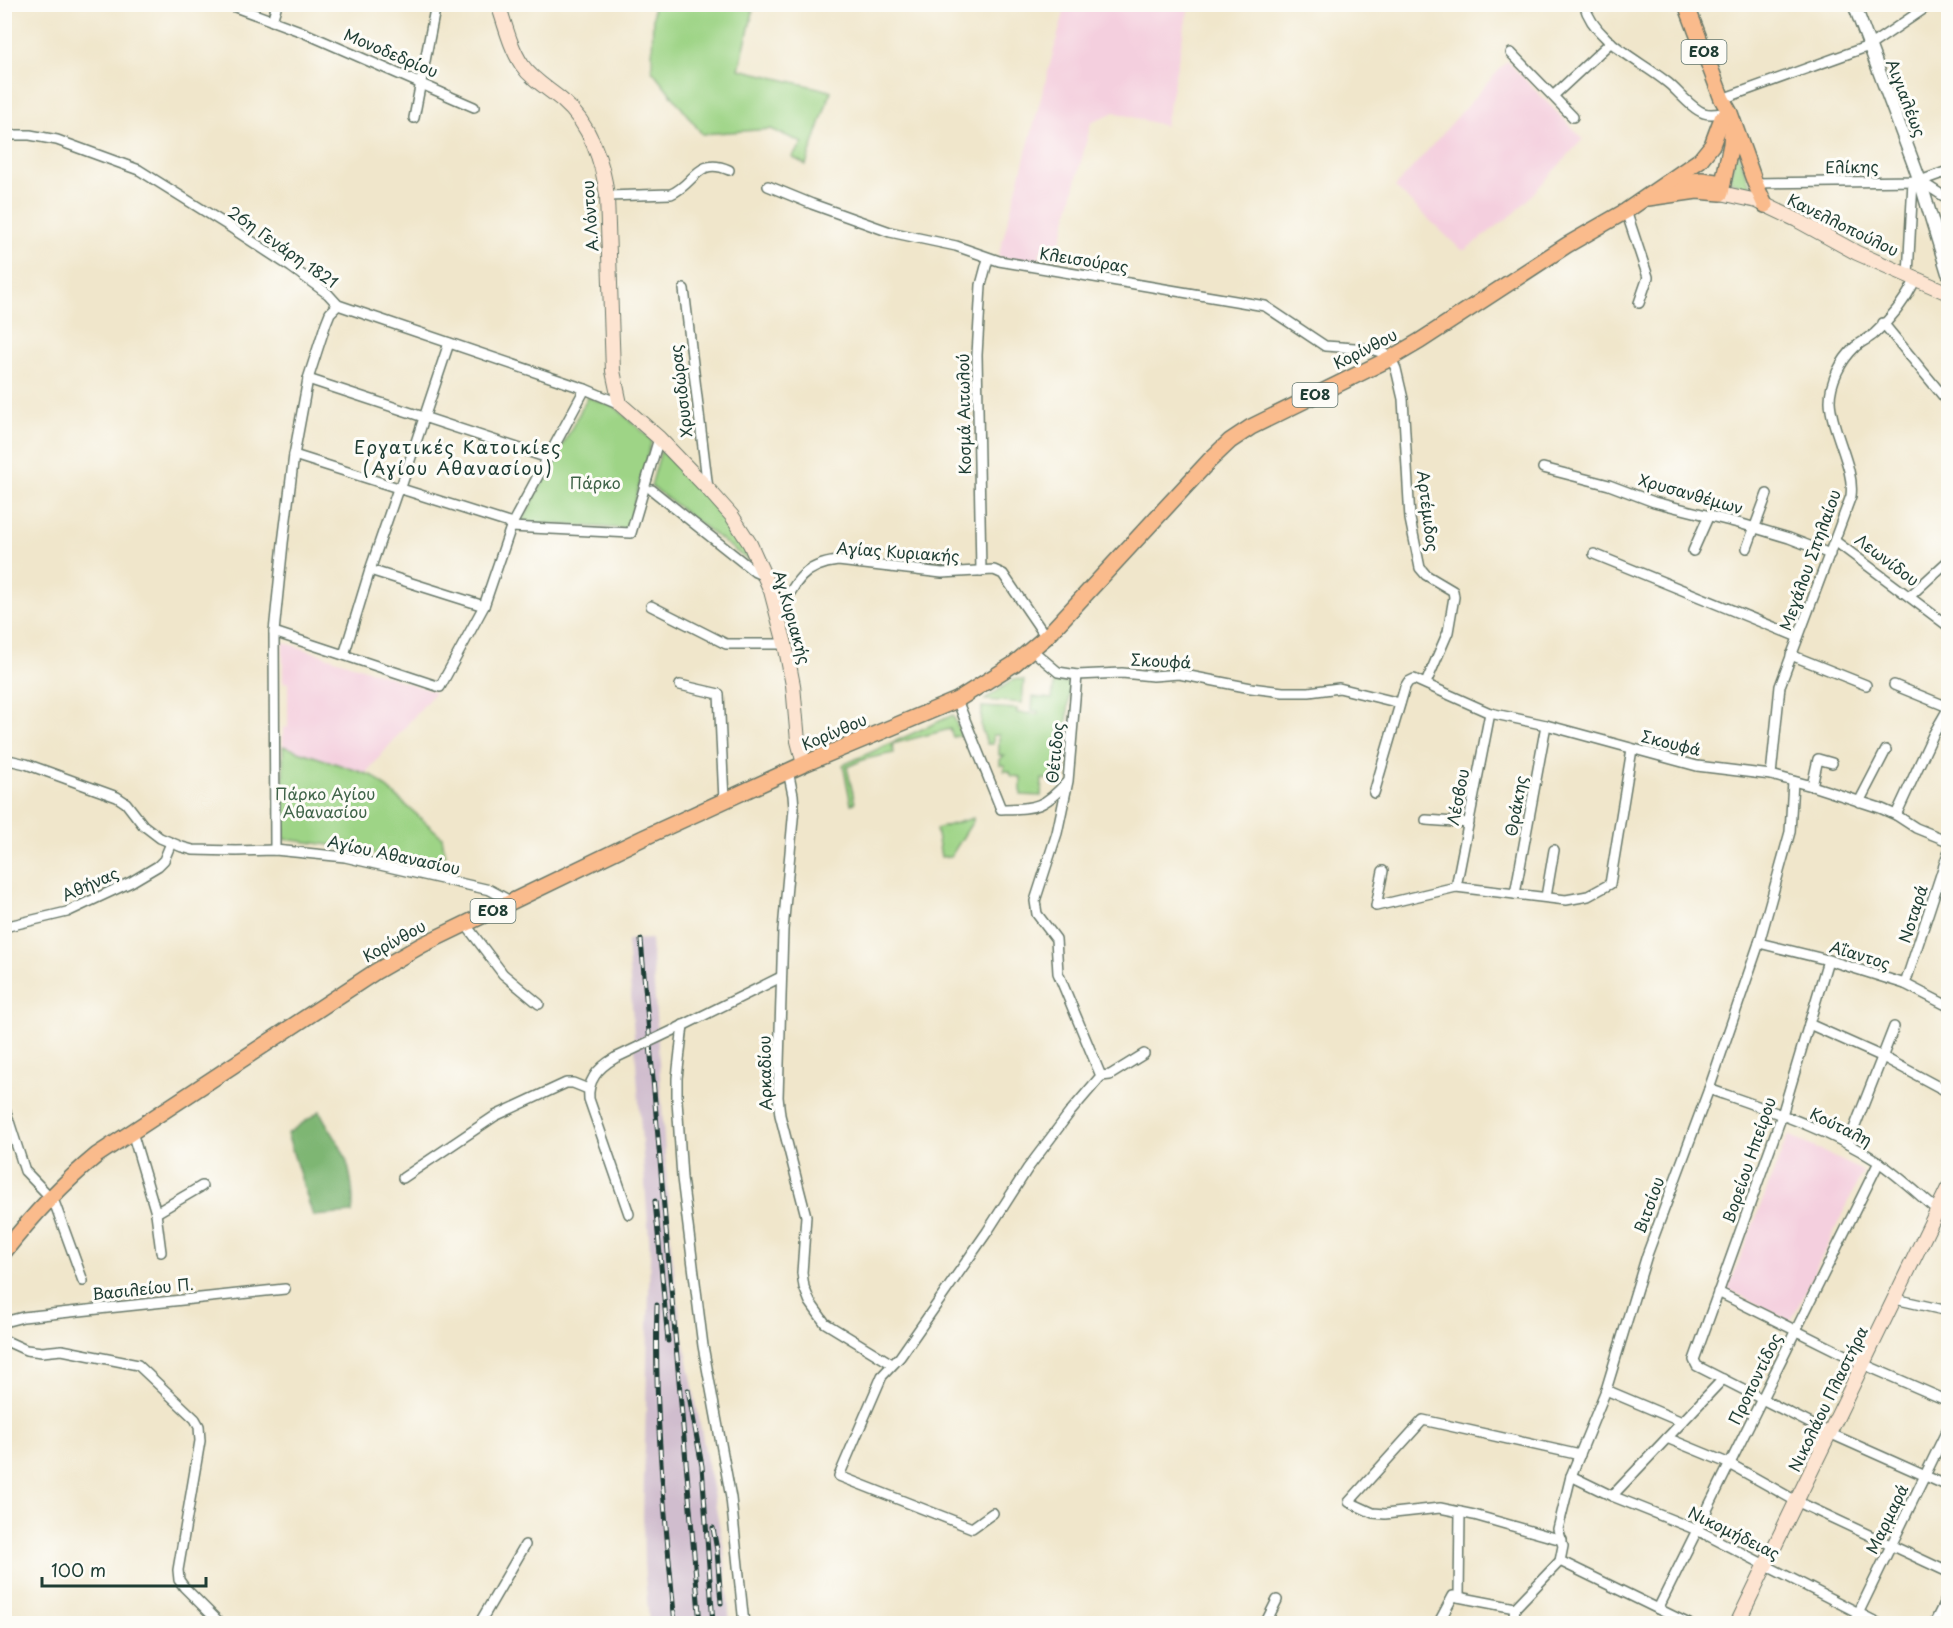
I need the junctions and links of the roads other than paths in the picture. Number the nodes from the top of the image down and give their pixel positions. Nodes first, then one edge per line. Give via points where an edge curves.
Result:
1 (227, 4) edge
2 (277, 4) edge
3 (436, 4) edge
4 (498, 4) edge
5 (1584, 4) edge
6 (1686, 4) edge
7 (1854, 4) edge
8 (1931, 4) edge
9 (272, 21) junction
10 (1611, 42) junction
11 (1869, 46) junction
12 (1511, 53) dead end
13 (422, 83) junction
14 (1553, 96) junction
15 (474, 107) dead end
16 (1724, 113) junction
17 (1573, 117) dead end
18 (414, 118) dead end
19 (4, 135) edge
20 (729, 170) dead end
21 (1948, 171) edge
22 (1917, 181) junction
23 (1755, 183) junction
24 (1663, 184) junction
25 (768, 186) dead end
26 (1718, 187) junction
27 (607, 196) junction
28 (1645, 199) junction
29 (1948, 199) edge
30 (1761, 203) junction
31 (1626, 211) junction
32 (988, 259) junction
33 (1948, 273) edge
34 (1912, 277) junction
35 (684, 289) dead end
36 (1948, 293) edge
37 (1639, 303) dead end
38 (338, 305) junction
39 (1883, 323) junction
40 (449, 343) junction
41 (1390, 358) junction
42 (308, 379) junction
43 (585, 389) junction
44 (1948, 402) edge
45 (620, 404) junction
46 (424, 418) junction
47 (658, 438) junction
48 (294, 455) junction
49 (548, 458) junction
50 (1543, 468) dead end
51 (399, 489) junction
52 (708, 489) junction
53 (652, 490) dead end
54 (1767, 494) dead end
55 (1709, 515) junction
56 (512, 525) junction
57 (1754, 528) junction
58 (1835, 541) junction
59 (1747, 548) dead end
60 (1693, 551) dead end
61 (1594, 554) dead end
62 (1830, 554) junction
63 (1948, 561) edge
64 (370, 570) junction
65 (981, 571) junction
66 (765, 576) junction
67 (1910, 596) junction
68 (484, 606) junction
69 (651, 606) dead end
70 (778, 618) junction
71 (1948, 626) edge
72 (274, 632) junction
73 (1046, 637) junction
74 (1798, 637) junction
75 (785, 644) junction
76 (1032, 650) junction
77 (344, 654) junction
78 (1791, 655) junction
79 (1077, 675) junction
80 (1426, 683) junction
81 (680, 685) dead end
82 (1866, 685) dead end
83 (1894, 685) dead end
84 (957, 700) junction
85 (1400, 703) junction
86 (1948, 708) edge
87 (1490, 713) junction
88 (1546, 725) junction
89 (1632, 749) junction
90 (1886, 750) dead end
91 (4, 759) edge
92 (1832, 762) dead end
93 (804, 764) junction
94 (788, 771) junction
95 (1771, 775) junction
96 (1068, 781) junction
97 (1794, 782) junction
98 (1812, 786) junction
99 (1374, 793) dead end
100 (724, 800) junction
101 (1859, 802) junction
102 (1896, 815) junction
103 (1425, 820) dead end
104 (1468, 823) junction
105 (1948, 841) edge
106 (171, 843) junction
107 (274, 849) junction
108 (1554, 850) dead end
109 (1948, 853) edge
110 (1383, 871) dead end
111 (1456, 886) junction
112 (1515, 894) junction
113 (1546, 897) junction
114 (512, 902) junction
115 (466, 924) junction
116 (4, 927) edge
117 (1759, 943) junction
118 (1828, 960) junction
119 (781, 977) junction
120 (1905, 984) junction
121 (539, 1004) dead end
122 (1948, 1006) edge
123 (1809, 1024) junction
124 (679, 1027) junction
125 (1894, 1027) dead end
126 (1144, 1054) dead end
127 (1883, 1057) junction
128 (1101, 1076) junction
129 (588, 1089) junction
130 (1709, 1089) junction
131 (1948, 1092) edge
132 (4, 1106) edge
133 (1782, 1115) junction
134 (132, 1132) junction
135 (1848, 1144) junction
136 (1879, 1162) junction
137 (403, 1178) dead end
138 (202, 1186) dead end
139 (1948, 1188) edge
140 (51, 1197) junction
141 (156, 1212) junction
142 (1943, 1212) edge
143 (629, 1214) dead end
144 (161, 1251) dead end
145 (4, 1252) edge
146 (83, 1281) dead end
147 (285, 1289) dead end
148 (1718, 1292) junction
149 (1895, 1299) junction
150 (1948, 1311) edge
151 (4, 1322) edge
152 (1796, 1330) junction
153 (4, 1340) edge
154 (892, 1364) junction
155 (1863, 1364) junction
156 (1723, 1379) junction
157 (1606, 1390) junction
158 (1762, 1399) junction
159 (1948, 1401) edge
160 (1683, 1422) junction
161 (1948, 1428) edge
162 (1829, 1433) junction
163 (1667, 1438) junction
164 (1580, 1455) junction
165 (1730, 1464) junction
166 (1925, 1475) junction
167 (1571, 1476) junction
168 (1948, 1486) edge
169 (1612, 1496) junction
170 (1796, 1501) junction
171 (1460, 1512) junction
172 (993, 1513) dead end
173 (1697, 1530) junction
174 (1562, 1540) junction
175 (525, 1545) dead end
176 (1892, 1546) junction
177 (1560, 1561) junction
178 (1765, 1566) junction
179 (1948, 1572) edge
180 (1948, 1596) edge
181 (1458, 1597) junction
182 (1277, 1600) dead end
183 (1515, 1608) junction
184 (1658, 1609) junction
185 (1858, 1612) junction
186 (221, 1623) edge
187 (479, 1623) edge
188 (744, 1623) edge
189 (1265, 1623) edge
190 (1438, 1623) edge
191 (1514, 1623) edge
192 (1689, 1623) edge
193 (1737, 1623) edge
194 (1852, 1623) edge
195 (1880, 1623) edge
196 (1934, 1623) edge

1 - 9 street, Μονοδεδρίου
2 - 9 street
3 - 13 street
4 - 27 main road, Α.Λόντου via 522,65 579,118 603,171
5 - 10 street via 1592,23
6 - 16 main road, ΕΟ8
7 - 11 street, Αιγιαλέως
8 - 11 street
9 - 13 street, Μονοδεδρίου
10 - 14 street
10 - 16 street via 1668,82 1701,112
11 - 16 street
11 - 22 street, Αιγιαλέως
12 - 14 street
13 - 15 street, Μονοδεδρίου
13 - 18 street
14 - 17 street
16 - 23 main road
16 - 24 main road, ΕΟ8 via 1707,152 1692,167
16 - 26 main road, ΕΟ8 via 1731,144
19 - 38 street, 26η Γενάρη 1821 via 57,141 139,170 291,267
20 - 27 street via 719,165 706,166 671,194
21 - 22 street, Ελίκης
22 - 23 street, Ελίκης
22 - 29 street
22 - 33 street, Αιγιαλέως
22 - 34 street
23 - 30 main road
24 - 26 main road via 1693,180
24 - 28 main road, Κορίνθου / ΕΟ8
25 - 32 street, Κλεισούρας via 890,232 956,246
26 - 28 main road, Κορίνθου / ΕΟ8
26 - 30 main road, Κανελλοπούλου via 1744,192
27 - 45 main road, Α.Λόντου via 613,370
28 - 31 main road, Κορίνθου / ΕΟ8
30 - 34 main road, Κανελλοπούλου
31 - 37 street via 1648,277
31 - 41 main road, Κορίνθου / ΕΟ8
32 - 41 street, Κλεισούρας via 1265,306 1325,346 1370,349
32 - 65 street, Κοσμά Αιτωλού via 981,285 977,355
34 - 36 main road, Κανελλοπούλου
34 - 39 street, Μεγάλου Σπηλαίου via 1907,296
35 - 52 street, Χρυσιδώρας
38 - 40 street, 26η Γενάρη 1821
38 - 42 street via 330,313
39 - 44 street
39 - 58 street, Μεγάλου Σπηλαίου via 1847,356 1832,388 1832,414 1852,488
40 - 43 street, 26η Γενάρη 1821
40 - 46 street
41 - 73 main road, Κορίνθου / ΕΟ8 via 1230,441
41 - 80 street, Αρτέμιδος via 1403,399 1410,519 1420,568 1454,591 1455,597 1448,632
42 - 46 street
42 - 48 street
43 - 45 street, 26η Γενάρη 1821
43 - 49 street
45 - 47 main road, Αγ.Κυριακής
46 - 49 street
46 - 51 street
47 - 52 main road, Αγ.Κυριακής
47 - 56 street via 631,533
48 - 51 street
48 - 72 street
49 - 56 street
50 - 55 street, Χρυσανθέμων
51 - 56 street
51 - 64 street
52 - 66 main road, Αγ.Κυριακής via 738,525
53 - 66 street
54 - 57 street
55 - 57 street, Χρυσανθέμων
55 - 60 street
56 - 68 street
57 - 59 street
57 - 62 street, Χρυσανθέμων
58 - 62 street, Μεγάλου Σπηλαίου
58 - 67 street, Λεωνίδου
61 - 74 street
62 - 74 street, Μεγάλου Σπηλαίου
63 - 67 street
64 - 68 street
64 - 77 street
65 - 70 street, Αγίας Κυριακής via 942,573 827,562 799,578
65 - 73 street, Αγίας Κυριακής via 1003,574
66 - 70 main road, Αγ.Κυριακής
67 - 71 street, Λεωνίδου
68 - 77 street via 440,687
69 - 75 street via 726,644
70 - 75 main road, Αγ.Κυριακής
72 - 77 street
72 - 107 street
73 - 76 main road, Κορίνθου / ΕΟ8
74 - 78 street, Μεγάλου Σπηλαίου
75 - 93 main road, Αγ.Κυριακής
76 - 79 street, Σκουφά via 1058,672
76 - 84 main road, Κορίνθου / ΕΟ8
78 - 82 street
78 - 95 street, Μεγάλου Σπηλαίου via 1780,686
79 - 85 street, Σκουφά via 1179,674 1283,692 1339,688
79 - 96 street, Θέτιδος
80 - 85 street via 1408,682
80 - 87 street, Σκουφά
81 - 100 street via 718,694
83 - 86 street
84 - 93 main road, Κορίνθου / ΕΟ8
84 - 96 street via 1001,809 1034,808
85 - 99 street
86 - 102 street
87 - 88 street, Σκουφά
87 - 104 street, Λέσβου
88 - 89 street, Σκουφά
88 - 112 street, Θράκης
89 - 95 street, Σκουφά via 1698,766
89 - 113 street via 1610,884 1588,896 1566,900
90 - 101 street
91 - 106 street, Αγίου Αθανασίου via 117,797 149,830
92 - 98 street via 1818,759
93 - 94 main road, Κορίνθου / ΕΟ8
94 - 100 main road, Κορίνθου / ΕΟ8
94 - 119 street, Αρκαδίου via 794,808
95 - 97 street, Σκουφά
96 - 128 street, Θέτιδος via 1035,909 1056,939 1058,974
97 - 98 street, Σκουφά
97 - 117 street, Βιτσίου via 1790,832
98 - 101 street, Σκουφά
100 - 114 main road, Κορίνθου / ΕΟ8
101 - 102 street, Σκουφά
102 - 105 street, Σκουφά
103 - 104 street
104 - 111 street, Λέσβου
106 - 107 street, Αγίου Αθανασίου via 193,849
106 - 116 street, Αθήνας via 158,866 110,893 67,912
107 - 114 street, Αγίου Αθανασίου via 345,857 490,890
108 - 113 street
109 - 120 street, Νοταρά
110 - 111 street via 1377,906
111 - 112 street
112 - 113 street
114 - 115 main road, Κορίνθου / ΕΟ8
115 - 121 street via 503,974
115 - 134 main road, Κορίνθου / ΕΟ8 via 375,972
117 - 118 street, Αΐαντος
117 - 130 street, Βιτσίου
118 - 120 street, Αΐαντος
118 - 123 street, Βορείου Ηπείρου
119 - 124 street
119 - 154 street, Αρκαδίου via 780,1115 806,1216 804,1287 825,1323
120 - 122 street, Αΐαντος
123 - 127 street
123 - 133 street, Βορείου Ηπείρου
124 - 129 street, bridge via 604,1064
124 - 188 street via 677,1100 683,1189 703,1346 732,1498
125 - 127 street
126 - 128 street via 1110,1075
127 - 131 street
127 - 135 street
128 - 154 street via 1028,1168
129 - 137 street via 566,1083 495,1116
129 - 143 street
130 - 133 street, Κούταλη
130 - 157 street, Βιτσίου via 1647,1255
132 - 140 street via 25,1170
133 - 135 street, Κούταλη
133 - 148 street, Βορείου Ηπείρου
134 - 140 main road, Κορίνθου / ΕΟ8 via 82,1168
134 - 141 street
135 - 136 street, Κούταλη
136 - 142 street, Κούταλη
136 - 152 street, Προποντίδος
138 - 141 street
139 - 142 main road, Νικολάου Πλαστήρα
140 - 145 main road, Κορίνθου / ΕΟ8
140 - 146 street
141 - 144 street
142 - 149 main road, Νικολάου Πλαστήρα
147 - 151 street, Βασιλείου Π.
148 - 152 street
148 - 156 street, Βορείου Ηπείρου via 1694,1360 1697,1366
149 - 150 street
149 - 155 main road, Νικολάου Πλαστήρα
152 - 155 street
152 - 158 street, Προποντίδος
153 - 186 street via 26,1350 62,1350 138,1365 191,1414 199,1426 200,1440 179,1580
154 - 172 street via 882,1376 839,1476 972,1528
155 - 159 street
155 - 162 main road, Νικολάου Πλαστήρα
156 - 158 street
156 - 160 street
157 - 160 street
157 - 164 street, Βιτσίου
158 - 162 street
158 - 165 street, Προποντίδος
160 - 163 street
161 - 166 street, Μαρμαρά
162 - 166 street
162 - 170 main road, Νικολάου Πλαστήρα
163 - 165 street
163 - 169 street
164 - 167 street, Βιτσίου
164 - 171 street via 1424,1420 1349,1502 1373,1513 1440,1508
165 - 170 street
165 - 173 street, Προποντίδος
166 - 168 street
166 - 176 street, Μαρμαρά
167 - 169 street, Νικομήδειας
167 - 174 street, Βιτσίου via 1558,1528
169 - 173 street, Νικομήδειας
170 - 176 street
170 - 178 main road, Νικολάου Πλαστήρα
171 - 174 street
171 - 181 street
173 - 178 street, Νικομήδειας
173 - 184 street, Προποντίδος
174 - 177 street, Βιτσίου
175 - 187 street
176 - 179 street
176 - 185 street, Μαρμαρά
177 - 183 street
177 - 184 street
178 - 185 street, Νικομήδειας
178 - 193 main road, Νικολάου Πλαστήρα
180 - 196 street
181 - 183 street
181 - 190 street via 1453,1596
182 - 189 street
183 - 191 street
184 - 192 street
185 - 194 street, Μαρμαρά
185 - 195 street, Νικομήδειας

